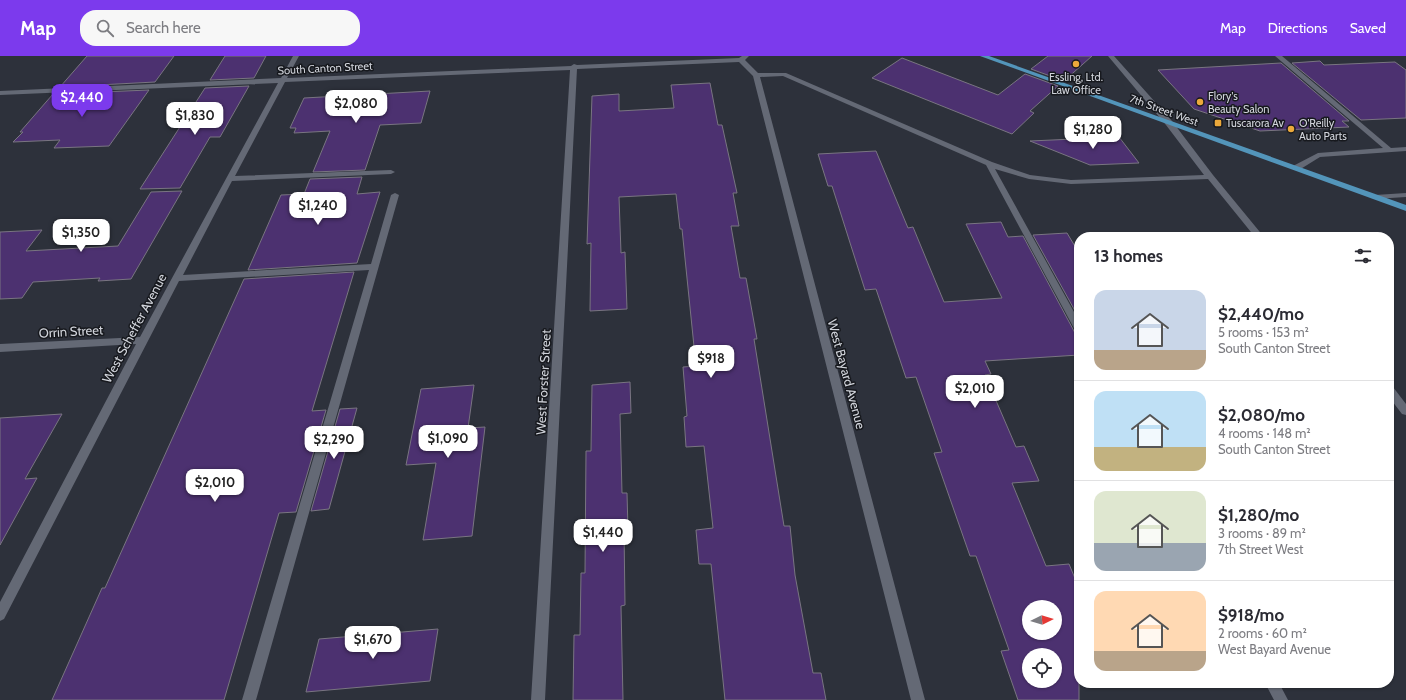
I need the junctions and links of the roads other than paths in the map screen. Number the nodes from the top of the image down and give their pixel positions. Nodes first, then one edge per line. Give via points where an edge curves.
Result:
1 (296, 56) edge
2 (983, 56) edge
3 (1111, 56) edge
4 (1278, 56) edge
5 (725, 58) edge
6 (744, 58) edge
7 (574, 66) junction
8 (756, 75) junction
9 (283, 80) junction
10 (0, 93) edge
11 (1169, 123) junction
12 (1406, 149) edge
13 (1389, 150) junction
14 (988, 164) junction
15 (1296, 168) junction
16 (391, 172) dead end
17 (1210, 177) junction
18 (230, 179) junction
19 (395, 195) dead end
20 (1406, 195) edge
21 (1376, 197) junction
22 (1406, 208) edge
23 (1256, 232) edge
24 (374, 267) junction
25 (176, 278) junction
26 (1074, 321) edge
27 (143, 340) junction
28 (0, 348) edge
29 (1394, 396) edge
30 (1406, 410) edge
31 (0, 614) edge
32 (1275, 688) edge
33 (249, 700) edge
34 (538, 700) edge
35 (918, 700) edge
36 (1281, 700) edge

1 - 9 street, West Scheffer Avenue
2 - 11 main road, 7th Street West
3 - 11 street
4 - 13 street
5 - 6 street, South Canton Street
5 - 7 street, South Canton Street
6 - 8 street
7 - 9 street, South Canton Street
7 - 34 street, West Forster Street
8 - 14 street via 784,74
8 - 35 street, West Bayard Avenue
9 - 10 street, South Canton Street
9 - 18 street, West Scheffer Avenue
11 - 15 main road, 7th Street West
11 - 17 street
12 - 13 street
13 - 15 street via 1318,156
14 - 17 street via 1029,177 1070,182
14 - 26 street
15 - 21 main road, 7th Street West
16 - 18 street
17 - 23 street
18 - 25 street, West Scheffer Avenue
19 - 24 street
20 - 21 street
21 - 22 main road, 7th Street West
24 - 25 street
24 - 33 street
25 - 27 street, West Scheffer Avenue
27 - 28 street, Orrin Street
27 - 31 street, West Scheffer Avenue
29 - 30 street
32 - 36 street

